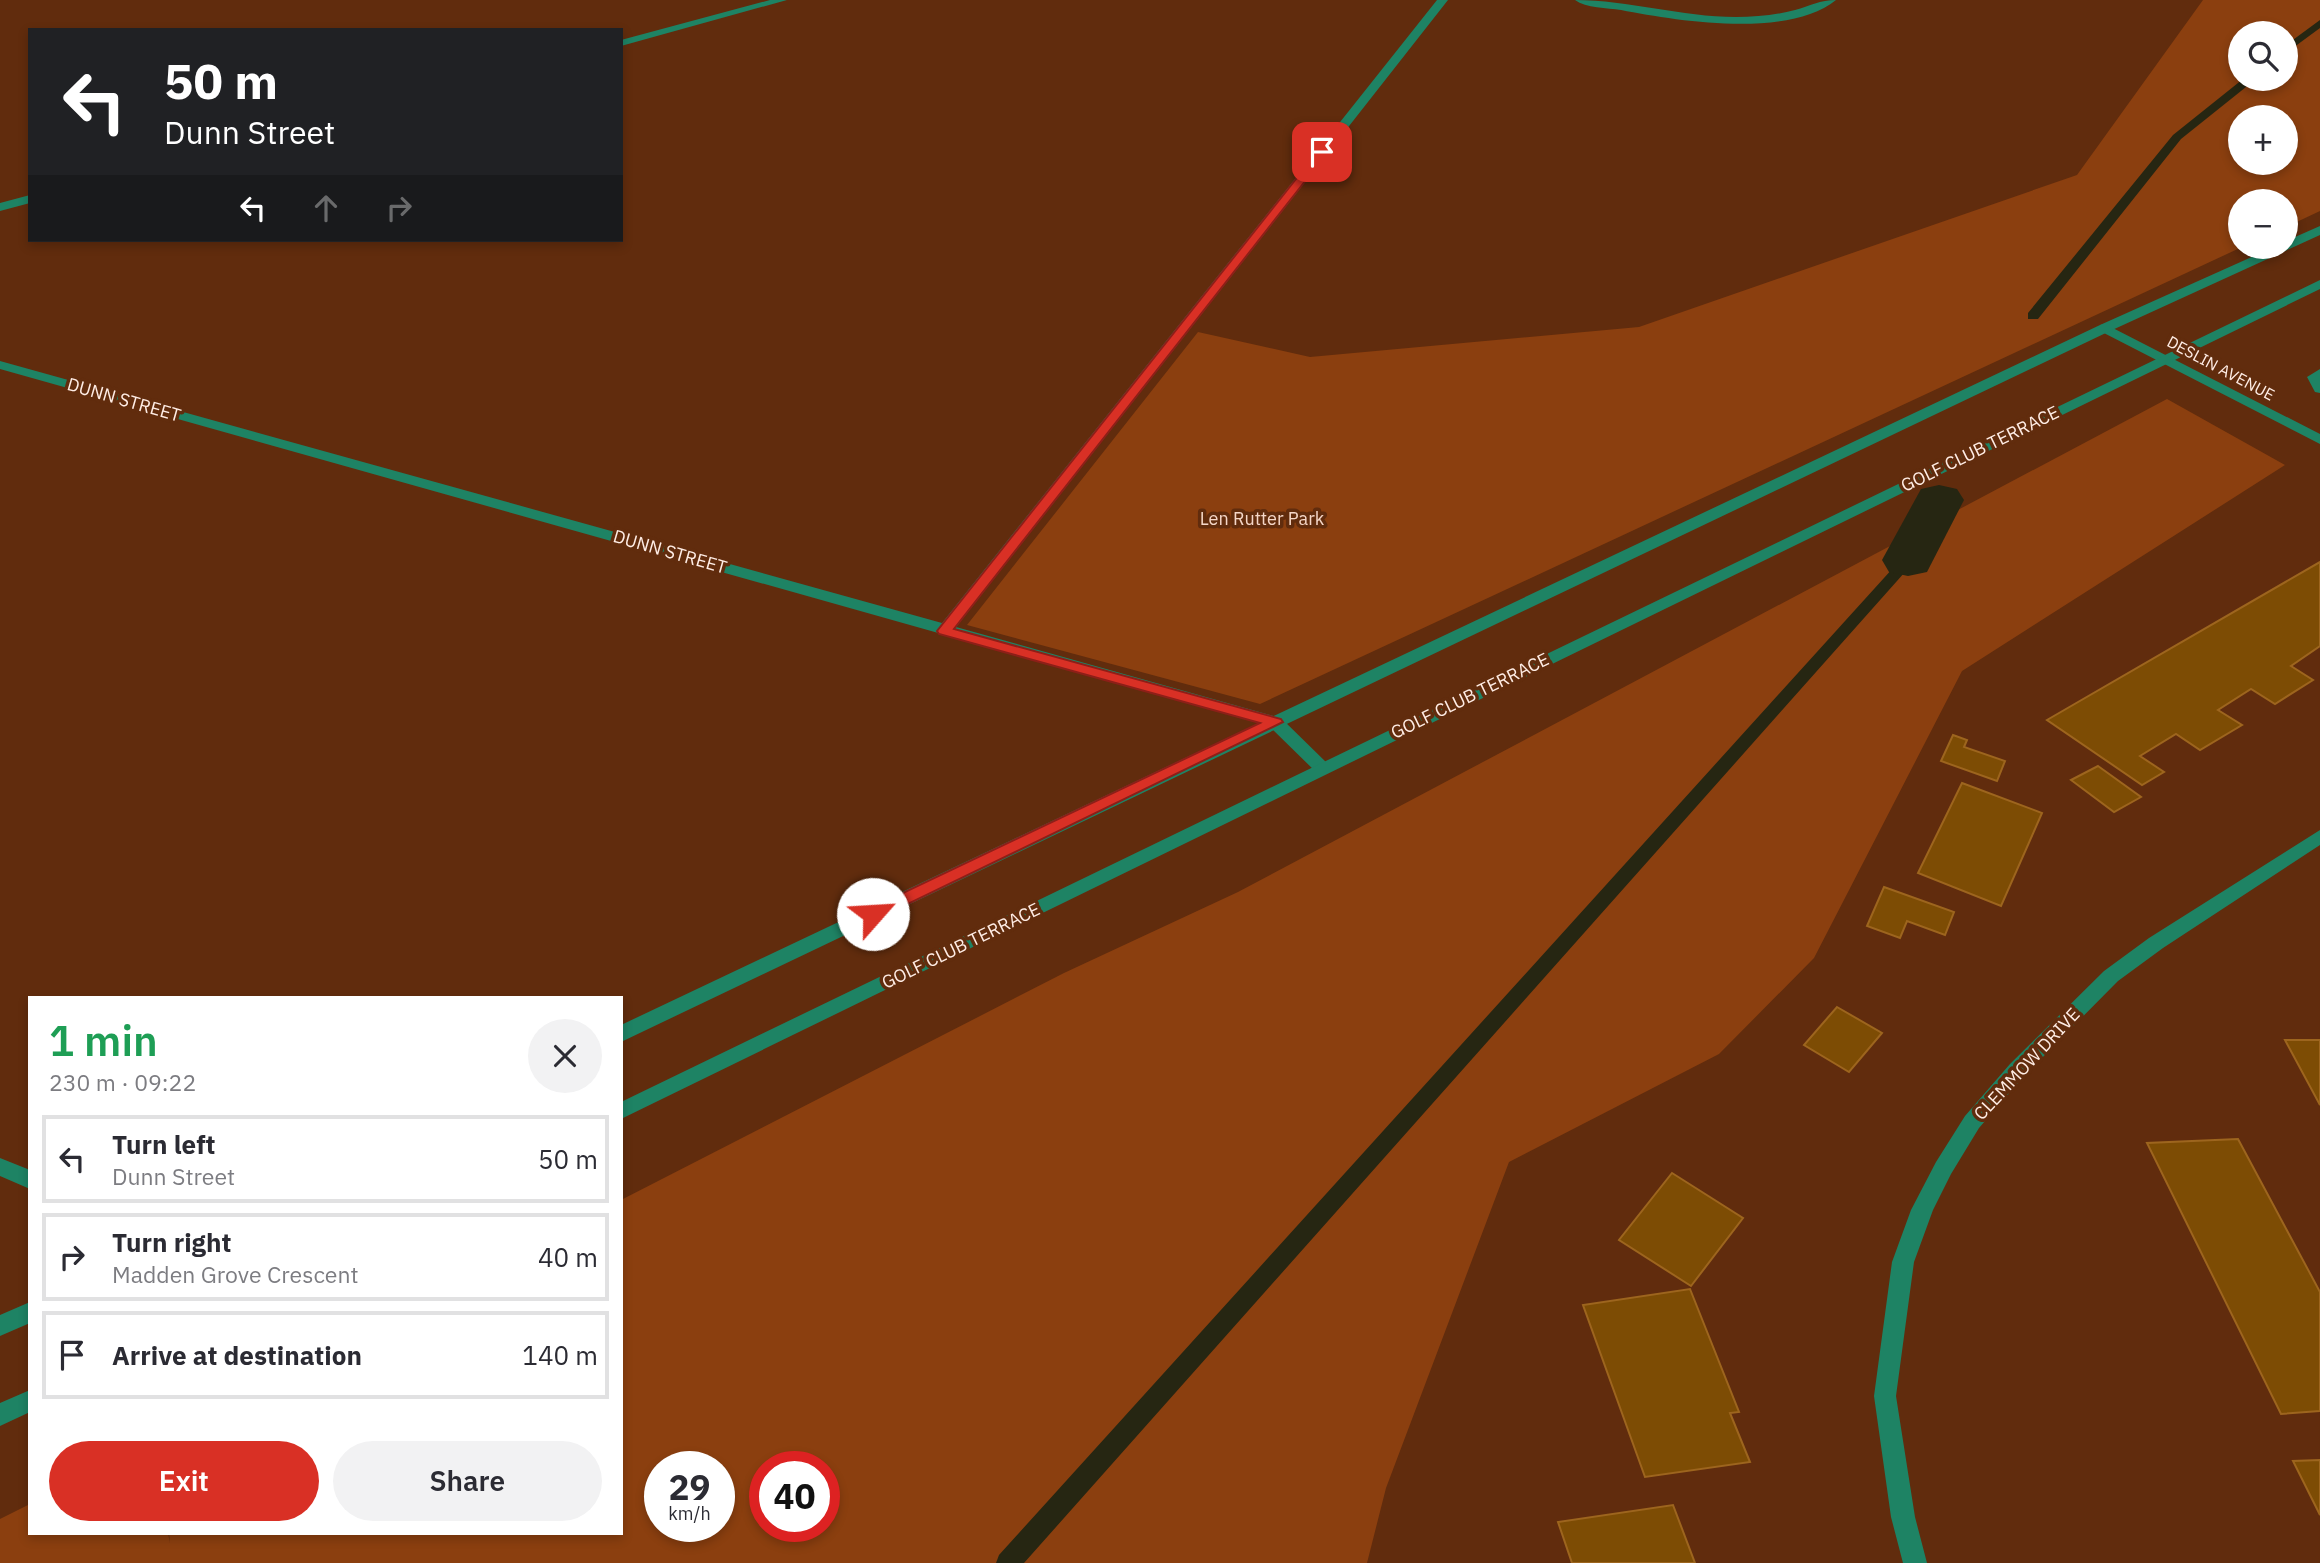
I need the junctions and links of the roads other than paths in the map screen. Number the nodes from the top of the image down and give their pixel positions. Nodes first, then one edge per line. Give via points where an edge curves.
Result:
1 (782, 0) edge
2 (1443, 0) edge
3 (1580, 0) edge
4 (1831, 0) edge
5 (623, 42) edge
6 (28, 200) edge
7 (0, 207) edge
8 (2320, 230) edge
9 (2298, 240) edge
10 (2256, 259) edge
11 (2320, 284) edge
12 (2105, 328) junction
13 (2167, 359) junction
14 (0, 365) edge
15 (2320, 373) edge
16 (2320, 388) edge
17 (2320, 440) edge
18 (944, 631) junction
19 (1275, 722) junction
20 (1323, 769) junction
21 (2320, 836) edge
22 (623, 1033) edge
23 (623, 1110) edge
24 (0, 1167) edge
25 (28, 1179) edge
26 (28, 1313) edge
27 (0, 1326) edge
28 (28, 1401) edge
29 (0, 1415) edge
30 (1915, 1563) edge

1 - 5 street
2 - 18 street
3 - 4 street via 1736,20 1794,14
6 - 7 street
8 - 9 street
10 - 12 street
11 - 13 street, GOLF CLUB TERRACE
12 - 13 street, DESLIN AVENUE
12 - 19 street
13 - 17 street, DESLIN AVENUE
13 - 20 street, GOLF CLUB TERRACE
14 - 18 street, DUNN STREET
15 - 16 street via 2314,377
18 - 19 street, DUNN STREET
19 - 20 street, DUNN STREET
19 - 22 street
20 - 23 street, GOLF CLUB TERRACE
21 - 30 street, CLEMMOW DRIVE via 2111,976 1999,1091 1972,1122 1943,1168 1903,1262 1885,1396 1903,1517
24 - 25 street
26 - 27 street
28 - 29 street

